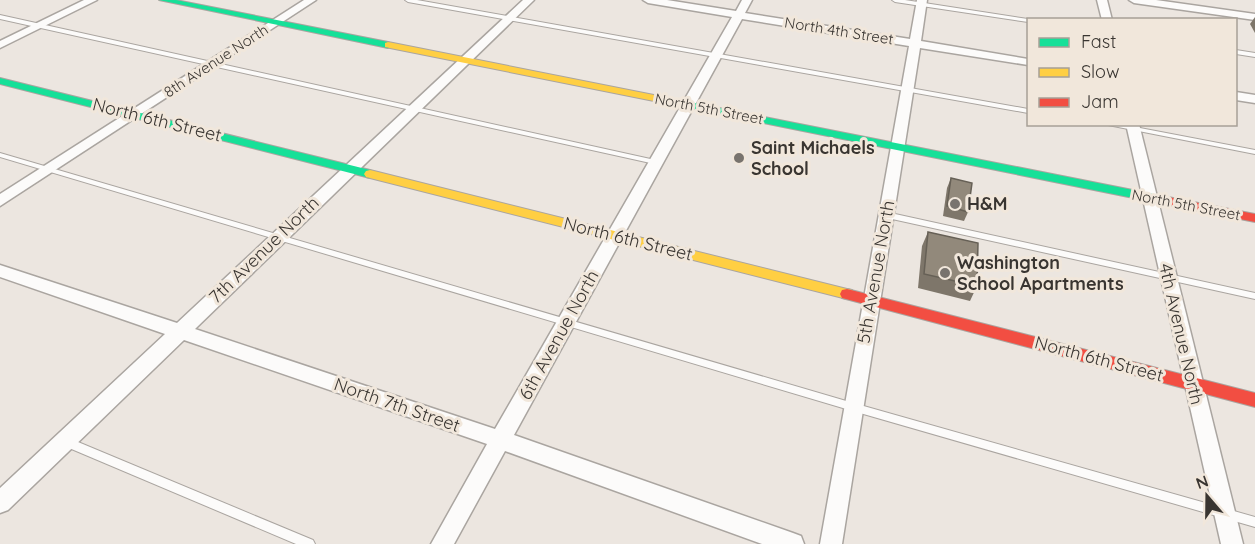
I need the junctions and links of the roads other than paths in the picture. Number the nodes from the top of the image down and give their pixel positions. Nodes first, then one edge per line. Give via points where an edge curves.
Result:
1 (92, 0) edge
2 (163, 0) edge
3 (311, 0) edge
4 (408, 0) edge
5 (529, 0) edge
6 (648, 0) edge
7 (895, 0) edge
8 (1102, 0) edge
9 (1134, 0) edge
10 (921, 2) edge
11 (743, 7) edge
12 (0, 17) edge
13 (1255, 17) edge
14 (1106, 18) edge
15 (510, 19) junction
16 (1027, 21) edge
17 (276, 23) junction
18 (40, 25) junction
19 (915, 43) junction
20 (0, 45) edge
21 (1237, 52) edge
22 (716, 55) junction
23 (1255, 55) edge
24 (465, 61) junction
25 (1027, 62) edge
26 (211, 64) junction
27 (0, 81) edge
28 (907, 89) junction
29 (1237, 96) edge
30 (1255, 99) edge
31 (688, 105) junction
32 (413, 109) junction
33 (1027, 111) edge
34 (133, 114) junction
35 (1132, 127) edge
36 (898, 148) junction
37 (1255, 152) edge
38 (0, 155) edge
39 (655, 162) junction
40 (48, 170) junction
41 (349, 170) junction
42 (1149, 197) junction
43 (0, 201) edge
44 (886, 215) junction
45 (1255, 218) edge
46 (614, 236) junction
47 (277, 238) junction
48 (0, 271) edge
49 (1167, 276) junction
50 (1255, 296) edge
51 (871, 300) junction
52 (566, 322) junction
53 (179, 331) junction
54 (1193, 384) junction
55 (1255, 400) edge
56 (854, 407) junction
57 (501, 440) junction
58 (64, 442) junction
59 (0, 502) edge
60 (1224, 513) junction
61 (1255, 522) edge
62 (309, 544) edge
63 (442, 544) edge
64 (793, 544) edge
65 (831, 544) edge
66 (1232, 544) edge

1 - 18 street
2 - 17 main road, North 5th Street
3 - 17 street, 8th Avenue North
4 - 15 lane
5 - 15 street, 7th Avenue North
6 - 11 street, North 4th Street
7 - 10 lane
8 - 14 street
9 - 13 street
10 - 16 lane
10 - 19 street, 5th Avenue North
11 - 19 street, North 4th Street
11 - 22 street, 6th Avenue North
12 - 18 lane
15 - 22 lane
15 - 24 street, 7th Avenue North
17 - 24 main road, North 5th Street
17 - 26 street, 8th Avenue North
18 - 20 street
18 - 26 lane
19 - 25 street, North 4th Street
19 - 28 street, 5th Avenue North
21 - 23 lane
22 - 28 lane
22 - 31 street, 6th Avenue North
24 - 31 main road, North 5th Street
24 - 32 street, 7th Avenue North
26 - 32 lane
26 - 34 street, 8th Avenue North
27 - 34 main road, North 6th Street
28 - 33 lane
28 - 36 street, 5th Avenue North
29 - 30 street
31 - 36 main road, North 5th Street
31 - 39 street, 6th Avenue North
32 - 39 lane
32 - 41 street, 7th Avenue North
34 - 40 street, 8th Avenue North
34 - 41 main road, North 6th Street
35 - 37 lane
35 - 42 street, 4th Avenue North
36 - 42 main road, North 5th Street
36 - 44 street, 5th Avenue North
38 - 40 lane
39 - 46 street, 6th Avenue North
40 - 43 street, 8th Avenue North
40 - 47 lane
41 - 46 main road, North 6th Street
41 - 47 street, 7th Avenue North
42 - 45 main road, North 5th Street
42 - 49 street, 4th Avenue North
44 - 49 lane
44 - 51 street, 5th Avenue North
46 - 51 main road, North 6th Street
46 - 52 street, 6th Avenue North
47 - 52 lane
47 - 53 street, 7th Avenue North
48 - 53 street, North 7th Street
49 - 50 lane
49 - 54 street, 4th Avenue North
51 - 54 main road, North 6th Street
51 - 56 street, 5th Avenue North
52 - 56 lane
52 - 57 street, 6th Avenue North
53 - 57 street, North 7th Street
53 - 58 street, 7th Avenue North
54 - 55 main road, North 6th Street
54 - 60 street, 4th Avenue North
56 - 60 lane
56 - 65 street, 5th Avenue North
57 - 63 street, 6th Avenue North
57 - 64 street, North 7th Street
58 - 59 street, 7th Avenue North
58 - 62 lane
60 - 61 lane
60 - 66 street, 4th Avenue North

